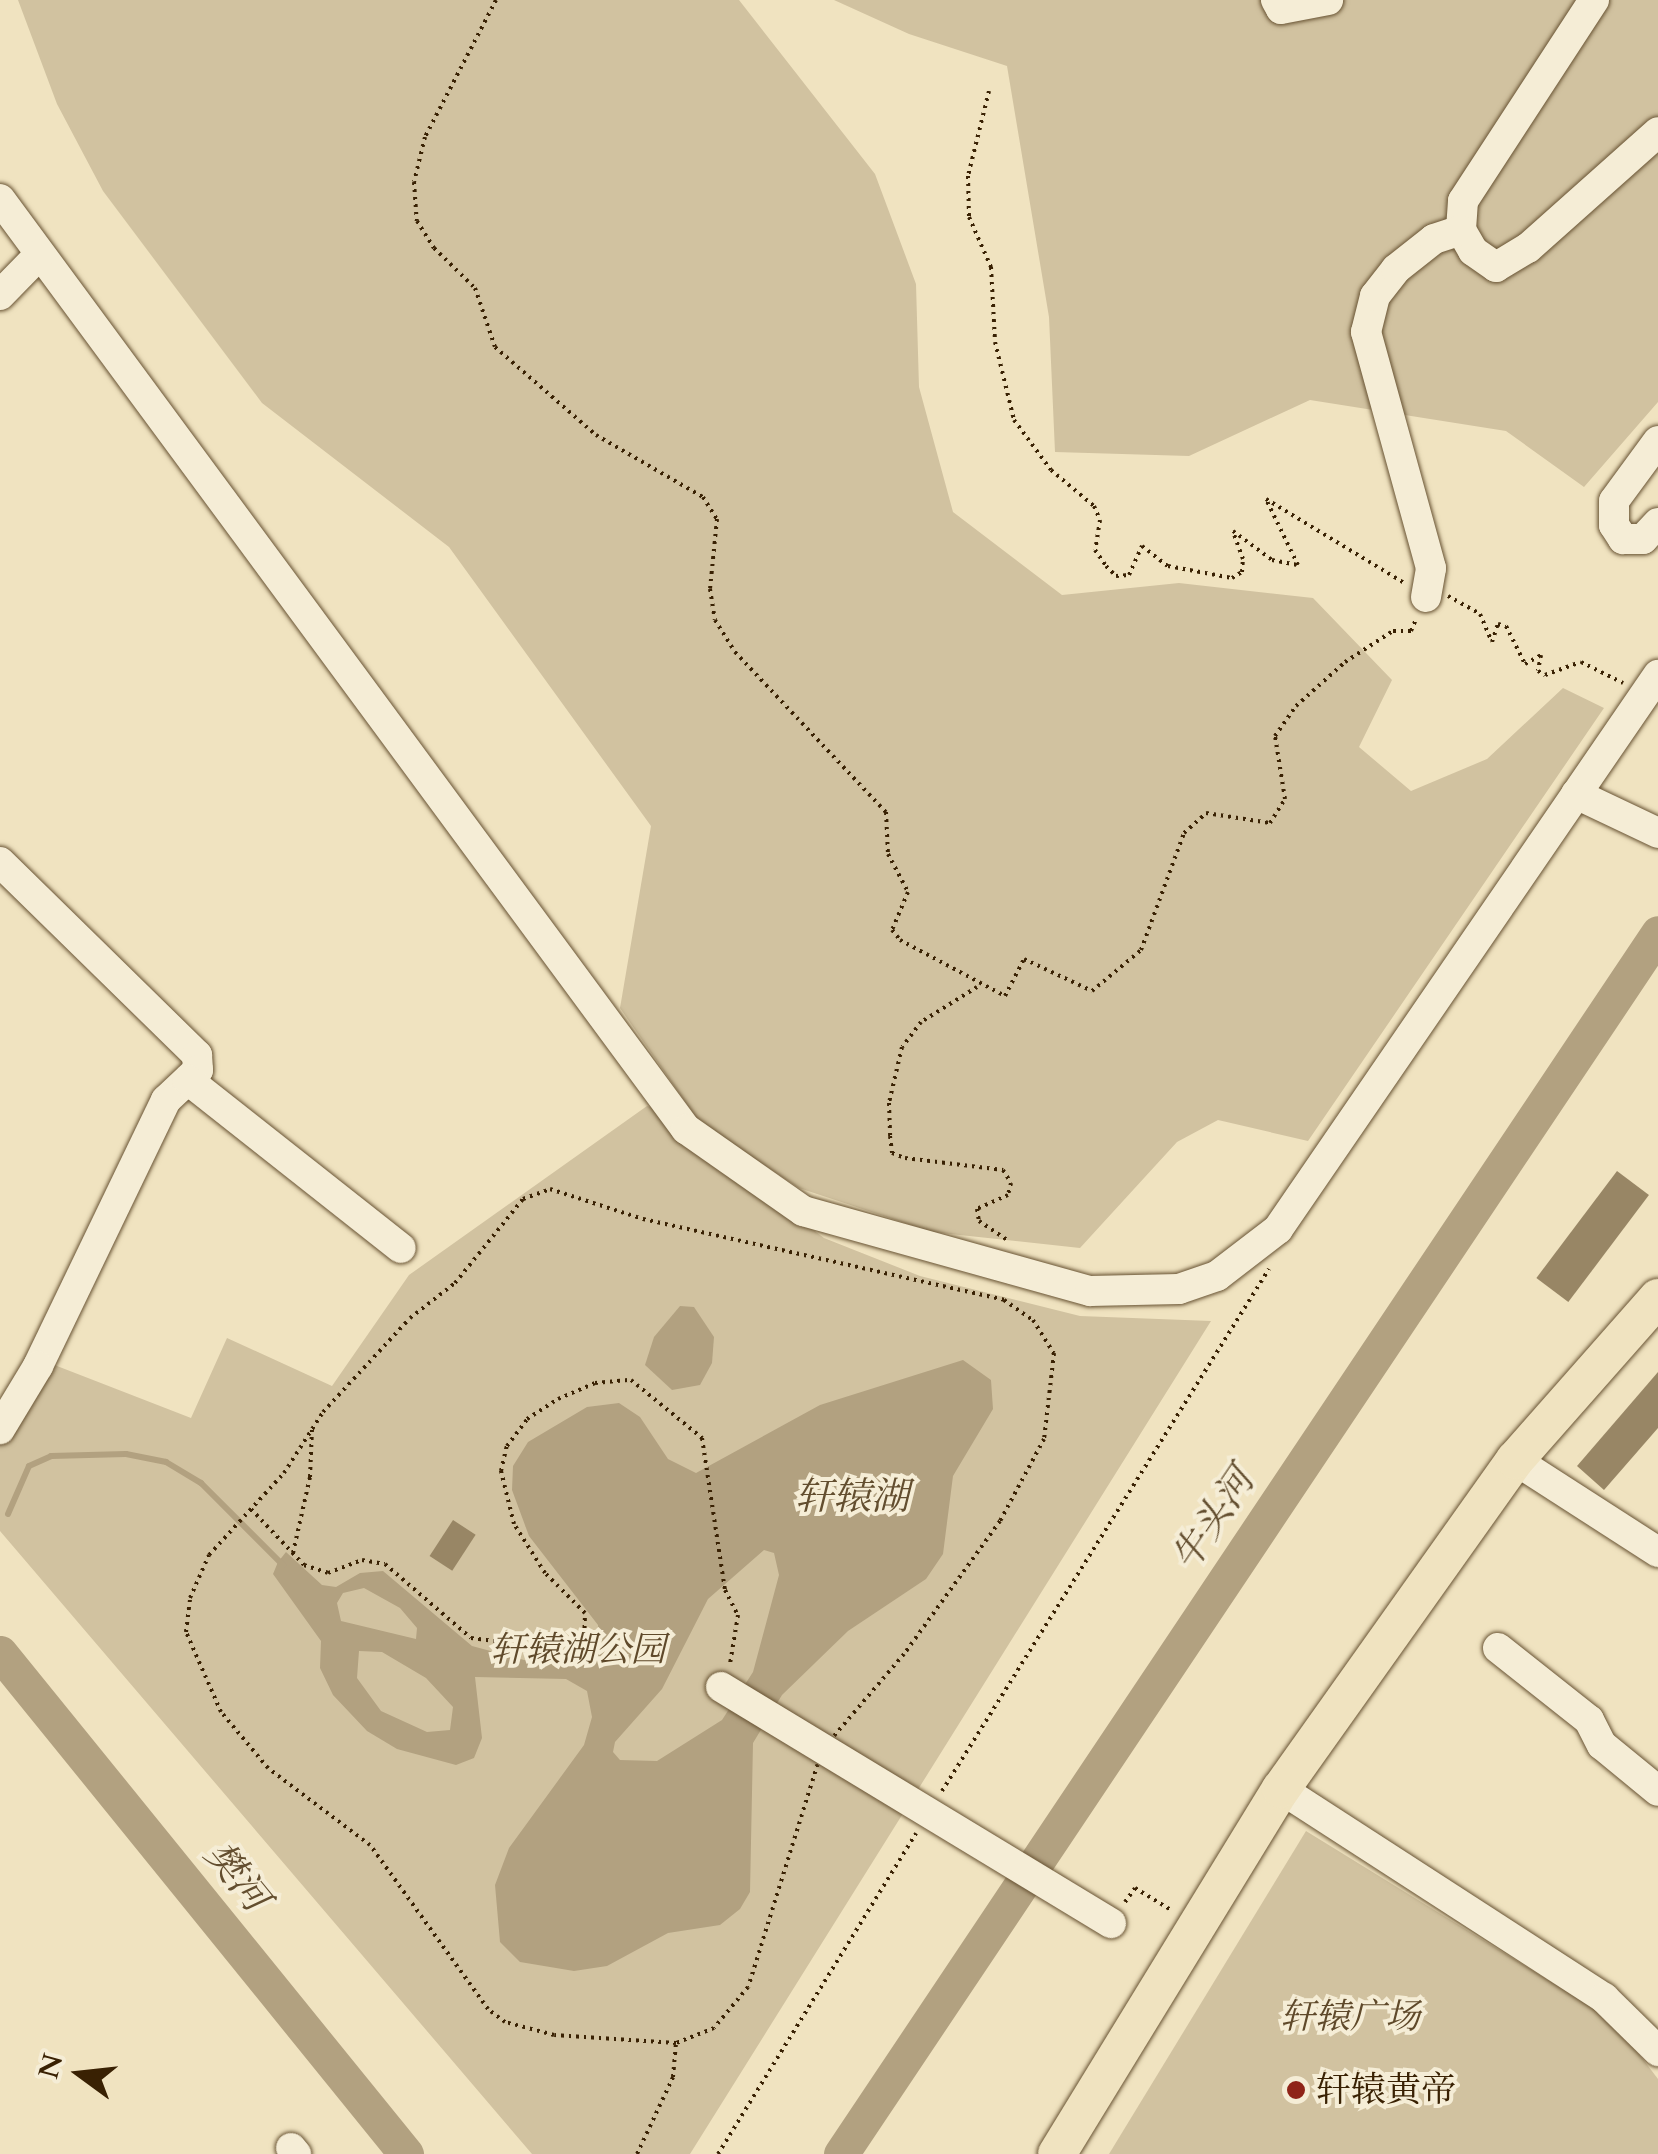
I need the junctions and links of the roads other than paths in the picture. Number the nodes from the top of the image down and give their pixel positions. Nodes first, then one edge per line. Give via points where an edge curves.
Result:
1 (1276, 0) edge
2 (1328, 0) edge
3 (1594, 0) edge
4 (1658, 132) edge
5 (0, 199) edge
6 (1461, 230) junction
7 (40, 254) junction
8 (0, 295) edge
9 (1658, 441) edge
10 (1658, 523) edge
11 (1426, 596) road end
12 (1650, 686) edge
13 (1587, 801) junction
14 (1658, 833) edge
15 (0, 862) edge
16 (188, 1080) junction
17 (401, 1248) dead end
18 (1658, 1298) edge
19 (0, 1428) edge
20 (1515, 1460) junction
21 (1658, 1552) edge
22 (1498, 1648) dead end
23 (721, 1687) road end
24 (1281, 1789) junction
25 (1658, 1791) edge
26 (1102, 1917) road end
27 (1658, 2050) edge
28 (1057, 2154) edge

1 - 2 street via 1282,9
3 - 6 street via 1462,201
4 - 6 street via 1528,248 1496,266 1472,252
5 - 7 street
6 - 11 street via 1434,239 1396,269 1375,296 1366,332 1431,568
7 - 8 street
7 - 13 street via 686,1129 803,1210 1090,1291 1179,1289 1216,1276 1278,1229
9 - 10 street via 1614,501 1614,525 1622,539 1643,539
12 - 13 street
13 - 14 street
15 - 16 street via 197,1055 198,1070
16 - 17 street
16 - 19 street via 166,1100 38,1366
18 - 20 main road
20 - 21 street
20 - 24 main road
22 - 25 street via 1589,1720 1602,1745
23 - 26 street
24 - 27 street via 1604,1998
24 - 28 main road

